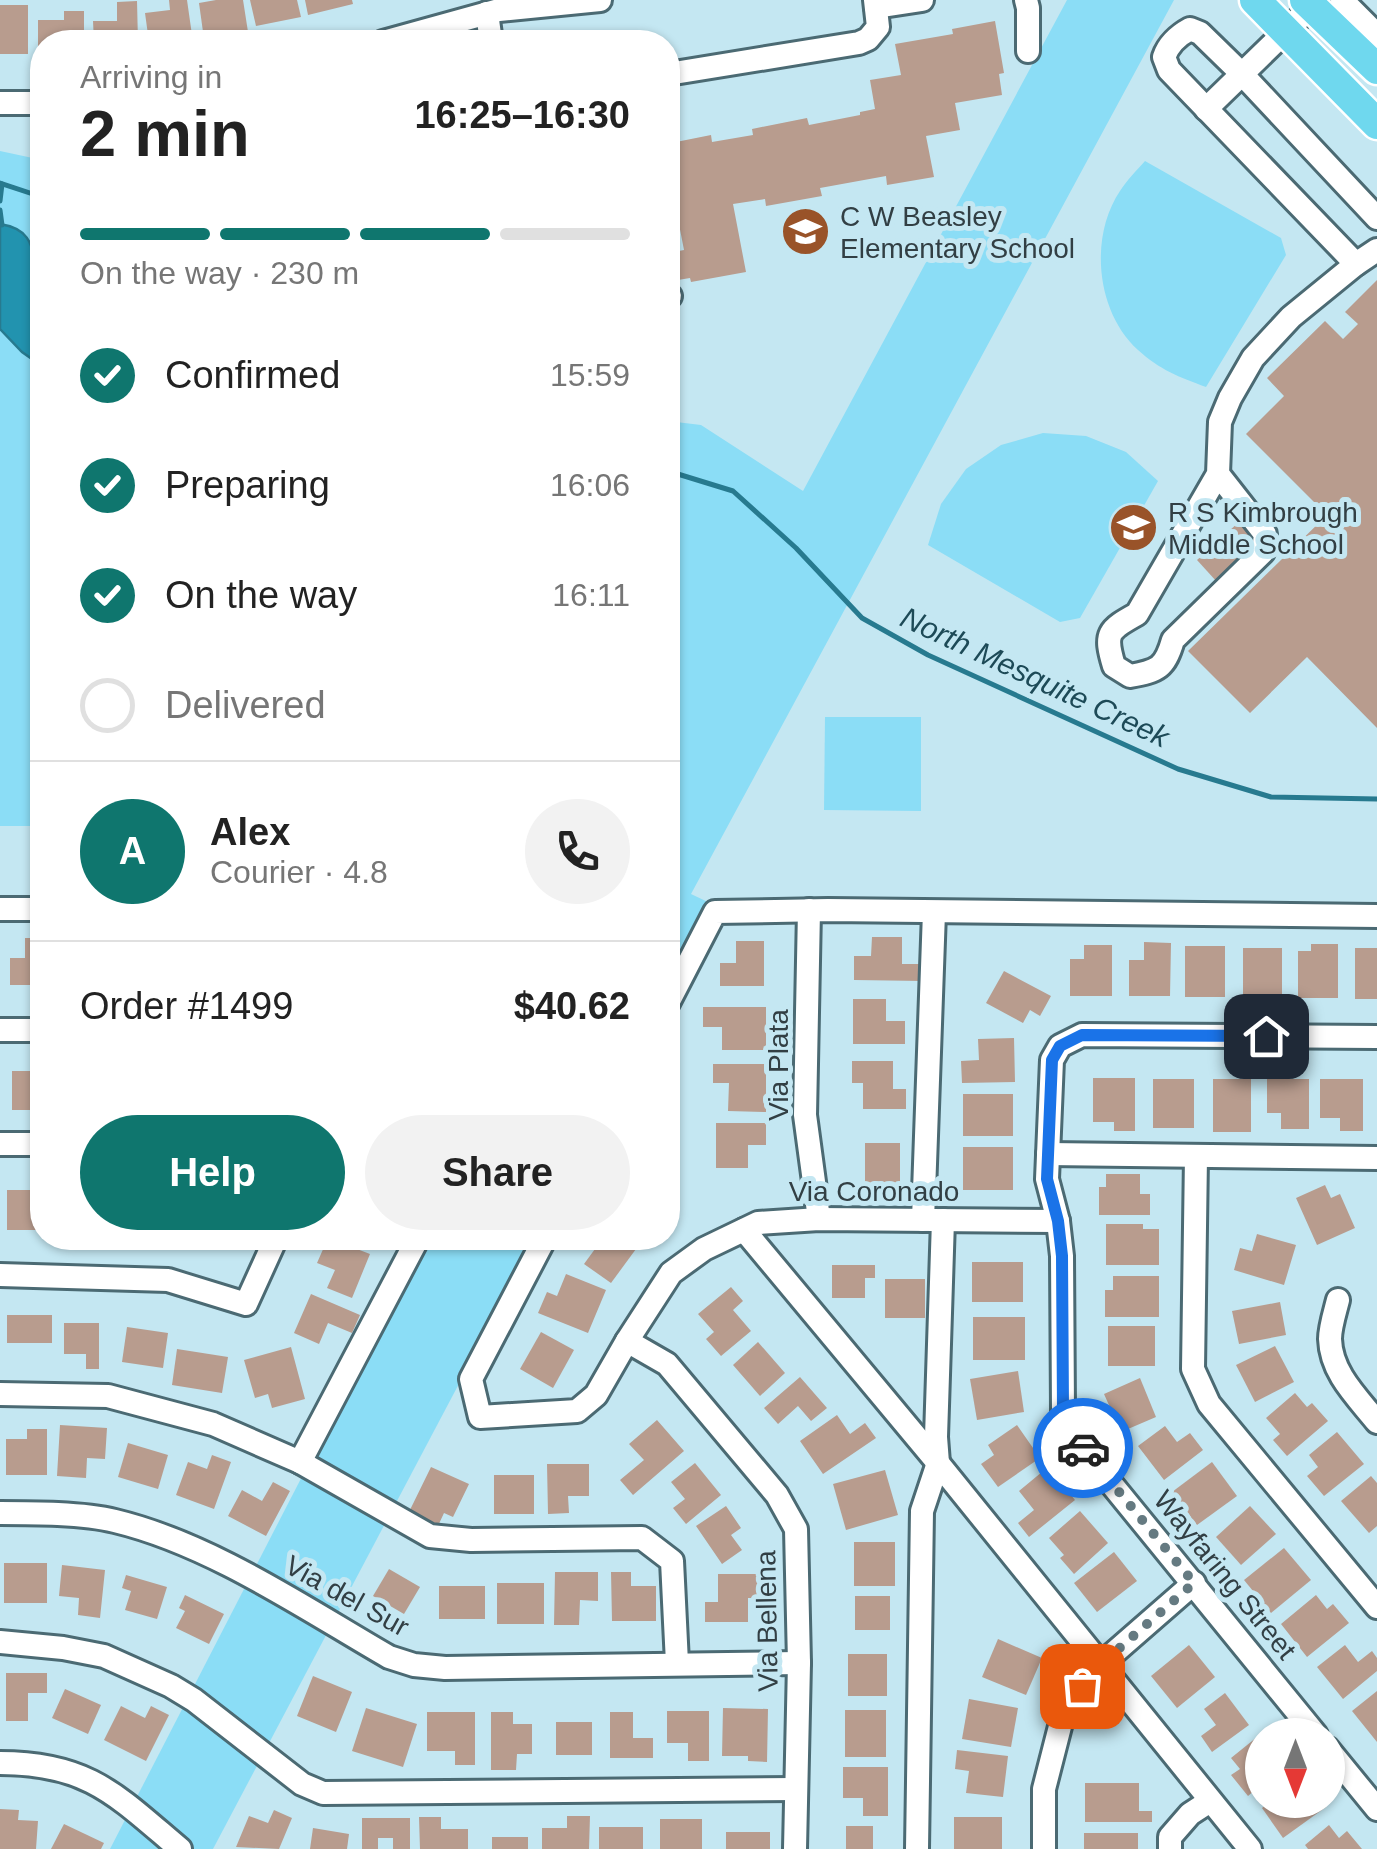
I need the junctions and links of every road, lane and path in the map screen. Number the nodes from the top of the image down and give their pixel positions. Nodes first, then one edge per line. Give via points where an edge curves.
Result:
1 (600, 0) edge
2 (922, 0) edge
3 (1026, 0) edge
4 (1255, 0) edge
5 (1342, 0) edge
6 (1311, 2) edge
7 (875, 4) edge
8 (488, 13) junction
9 (426, 30) edge
10 (490, 30) edge
11 (1286, 32) junction
12 (1377, 35) edge
13 (1028, 51) dead end
14 (1377, 69) edge
15 (680, 72) edge
16 (1242, 74) junction
17 (0, 103) edge
18 (30, 103) edge
19 (1206, 109) junction
20 (1377, 124) edge
21 (1377, 218) edge
22 (1377, 250) edge
23 (1356, 264) junction
24 (1218, 474) junction
25 (0, 909) edge
26 (30, 910) edge
27 (809, 910) junction
28 (934, 912) junction
29 (1377, 916) edge
30 (680, 980) edge
31 (0, 1030) edge
32 (30, 1030) edge
33 (1377, 1037) edge
34 (0, 1144) edge
35 (30, 1144) edge
36 (1048, 1154) junction
37 (1196, 1156) junction
38 (1377, 1158) edge
39 (819, 1218) junction
40 (933, 1220) junction
41 (1058, 1221) junction
42 (744, 1230) junction
43 (271, 1250) edge
44 (412, 1250) edge
45 (539, 1250) edge
46 (0, 1275) edge
47 (1338, 1300) dead end
48 (627, 1341) junction
49 (0, 1394) edge
50 (1377, 1422) edge
51 (300, 1462) junction
52 (938, 1463) junction
53 (0, 1512) edge
54 (1194, 1583) junction
55 (1377, 1607) edge
56 (0, 1642) edge
57 (677, 1664) junction
58 (798, 1664) junction
59 (1100, 1665) junction
60 (1302, 1718) edge
61 (0, 1763) edge
62 (1345, 1770) edge
63 (796, 1790) junction
64 (1210, 1801) junction
65 (1377, 1809) edge
66 (180, 1849) edge
67 (795, 1849) edge
68 (917, 1849) edge
69 (1044, 1849) edge
70 (1170, 1849) edge
71 (1250, 1849) edge

1 - 8 street
2 - 7 street
3 - 13 street
4 - 11 main road
5 - 12 street
6 - 11 street
6 - 14 main road
7 - 15 street via 875,32 859,43
8 - 9 street
8 - 10 street
11 - 16 street
11 - 20 main road
16 - 19 street
16 - 19 street via 1200,33 1182,33 1164,57
16 - 21 street
17 - 18 street
19 - 23 street
22 - 23 street
23 - 24 street via 1252,358 1220,422
24 - 24 street via 1137,614 1114,627 1107,644 1114,666 1130,676 1154,672 1167,660 1173,640 1264,552 1265,534
25 - 26 street
27 - 28 street
27 - 30 street via 715,912
27 - 39 street, Via Plata via 805,1115
28 - 29 street
28 - 40 street
31 - 32 street
33 - 36 street, Wayfaring Street via 1082,1035 1060,1046 1052,1060
34 - 35 street
36 - 37 street
36 - 41 street, Wayfaring Street
37 - 38 street
37 - 55 street via 1193,1370 1209,1404
39 - 40 street, Via Coronado
39 - 42 street, Via Coronado
40 - 41 street, Via Coronado
40 - 52 street
41 - 54 street, Wayfaring Street via 1063,1410 1086,1454
42 - 48 street, Via Coronado via 671,1273
42 - 52 street
43 - 46 street via 246,1304 168,1280
44 - 51 street
45 - 48 street, Via Coronado via 471,1380 480,1417 577,1411 596,1395
47 - 50 street via 1330,1337 1334,1363
48 - 58 street, Via Bellena via 667,1364 777,1495 796,1529
49 - 51 street via 108,1396 213,1424
51 - 57 street via 430,1536 642,1538 672,1561
52 - 59 street
52 - 68 street via 922,1511
53 - 57 street, Via del Sur via 111,1520 170,1537 414,1665
54 - 59 street
54 - 60 street, Wayfaring Street
56 - 63 street via 104,1656 172,1686 323,1793
57 - 58 street, Via del Sur
58 - 63 street, Via Bellena
59 - 64 street
59 - 69 street via 1066,1707 1044,1789
61 - 66 street via 74,1772 111,1791
62 - 65 street
63 - 67 street, Via Bellena
64 - 70 street via 1170,1837
64 - 71 street

